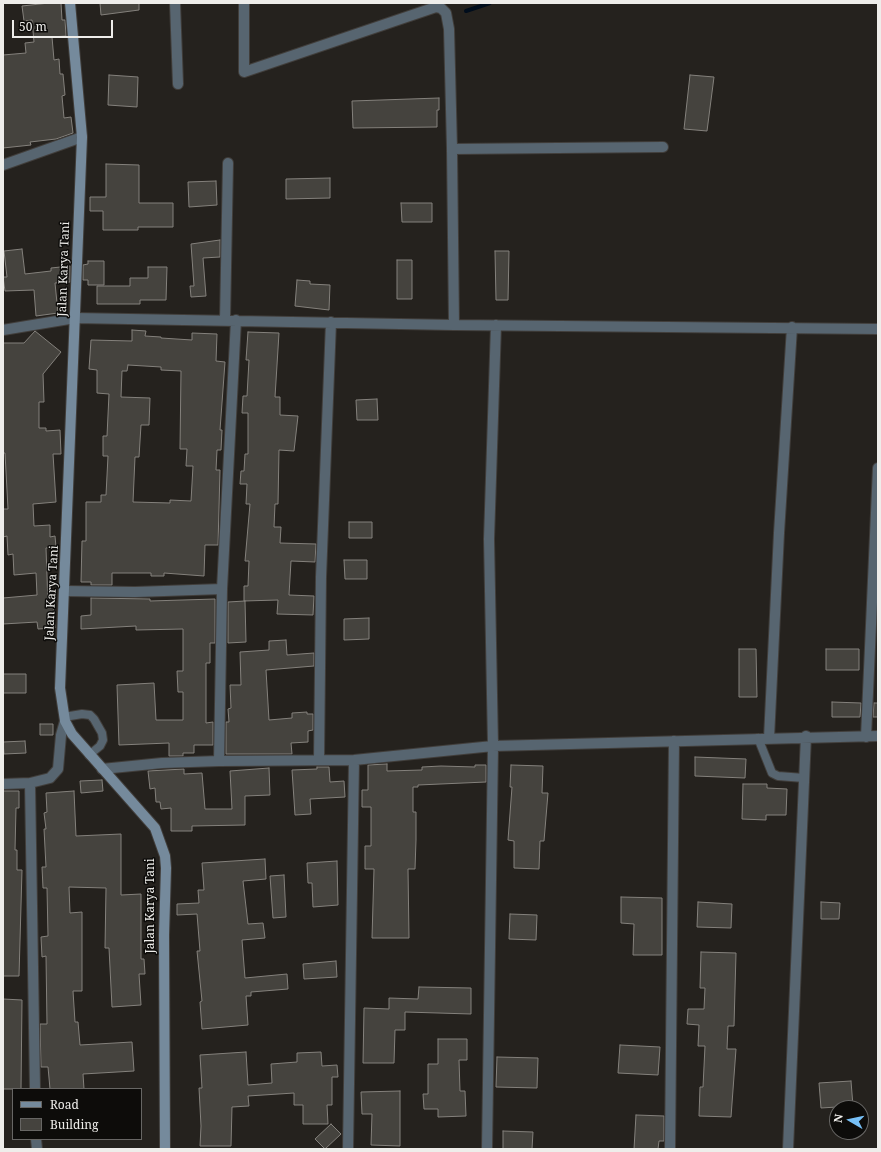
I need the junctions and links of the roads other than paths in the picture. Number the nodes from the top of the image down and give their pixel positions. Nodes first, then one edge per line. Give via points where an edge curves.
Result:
1 (70, 3) edge
2 (175, 3) edge
3 (244, 3) edge
4 (178, 84) dead end
5 (82, 137) junction
6 (663, 147) dead end
7 (452, 149) junction
8 (228, 163) dead end
9 (3, 165) edge
10 (75, 318) junction
11 (225, 320) junction
12 (236, 320) junction
13 (331, 322) junction
14 (454, 325) junction
15 (496, 325) junction
16 (792, 327) junction
17 (878, 329) edge
18 (3, 330) edge
19 (878, 468) edge
20 (222, 589) junction
21 (65, 591) junction
22 (64, 719) junction
23 (806, 736) junction
24 (878, 736) edge
25 (866, 737) junction
26 (758, 738) junction
27 (769, 738) junction
28 (674, 741) junction
29 (493, 746) junction
30 (90, 754) junction
31 (319, 760) junction
32 (354, 760) junction
33 (219, 761) junction
34 (102, 770) junction
35 (804, 778) junction
36 (3, 784) edge
37 (30, 784) junction
38 (35, 1088) edge
39 (165, 1149) edge
40 (348, 1149) edge
41 (487, 1149) edge
42 (670, 1149) edge
43 (788, 1149) edge

1 - 5 street, Jalan Karya Tani
2 - 4 street
3 - 7 street via 244,72 436,7 444,9 449,29
5 - 9 street
5 - 10 street, Jalan Karya Tani
6 - 7 street
7 - 14 street
8 - 11 street
10 - 11 street
10 - 18 street
10 - 21 street, Jalan Karya Tani
11 - 12 street
12 - 13 street
12 - 20 street
13 - 14 street
13 - 31 street via 321,576
14 - 15 street
15 - 16 street
15 - 29 street via 489,539
16 - 17 street
16 - 27 street via 778,533
19 - 25 street
20 - 21 street
20 - 33 street
21 - 22 street, Jalan Karya Tani via 60,688
22 - 30 street, Jalan Karya Tani via 72,734
22 - 30 lane via 82,714 90,715 94,719 103,740
22 - 37 street via 58,770 50,778
23 - 25 street
23 - 27 street
23 - 35 street
24 - 25 street
26 - 27 street
26 - 28 street
26 - 35 lane via 772,773 778,776
28 - 29 street
28 - 42 street
29 - 32 street
29 - 41 street
30 - 34 street, Jalan Karya Tani
31 - 32 street
31 - 33 street
32 - 40 street
33 - 34 street
34 - 39 street, Jalan Karya Tani via 155,828 165,856
35 - 43 street
36 - 37 street
37 - 38 street

